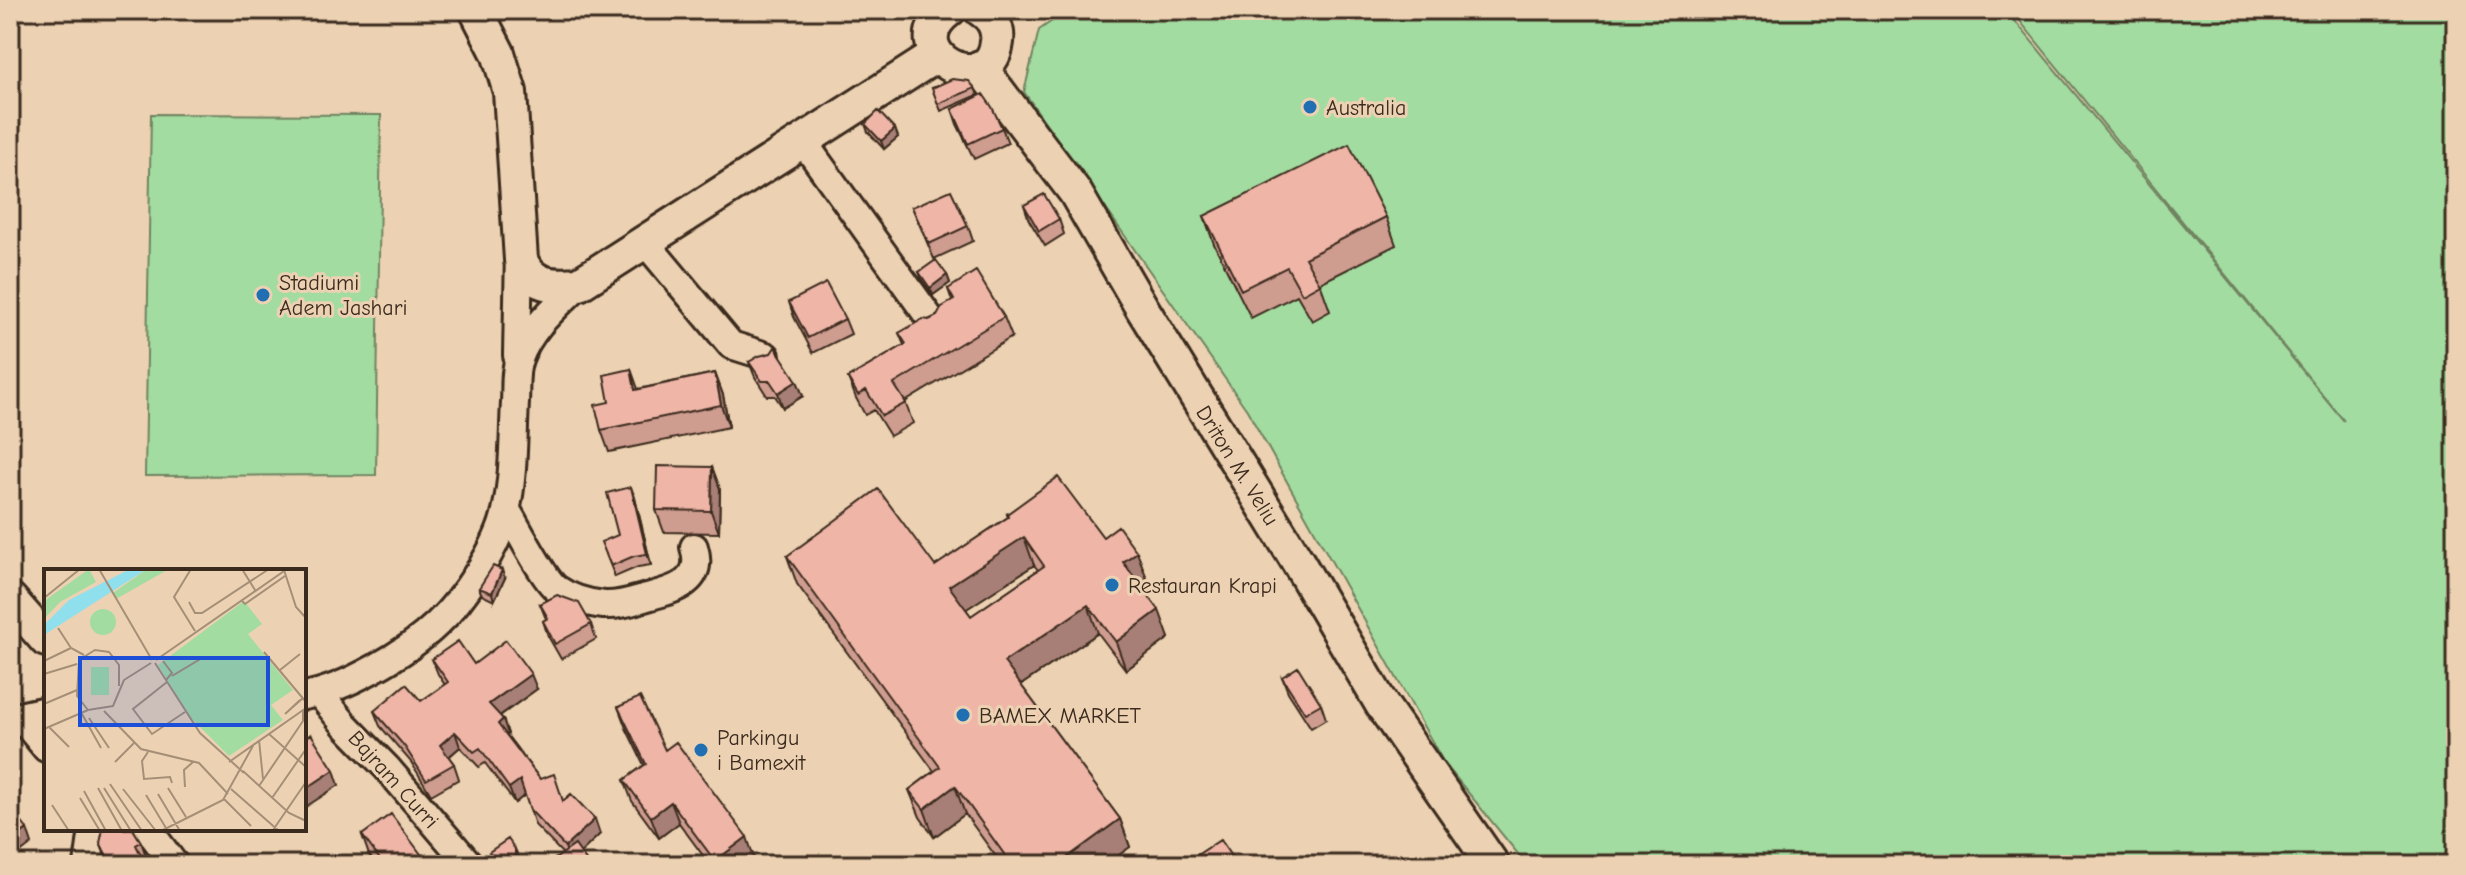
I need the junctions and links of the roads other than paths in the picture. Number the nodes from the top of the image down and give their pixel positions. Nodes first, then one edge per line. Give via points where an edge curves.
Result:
1 (476, 10) edge
2 (943, 12) edge
3 (995, 14) edge
4 (937, 55) junction
5 (980, 67) junction
6 (802, 140) junction
7 (519, 234) junction
8 (645, 242) junction
9 (579, 284) junction
10 (934, 324) edge
11 (766, 356) edge
12 (517, 363) junction
13 (507, 510) junction
14 (694, 547) dead end
15 (10, 599) edge
16 (44, 638) edge
17 (311, 695) edge
18 (26, 718) edge
19 (44, 745) edge
20 (93, 831) edge
21 (150, 831) edge
22 (88, 865) edge
23 (175, 865) edge
24 (470, 865) edge
25 (1493, 865) edge

1 - 7 street via 510,92
2 - 4 street via 933,34
3 - 5 street via 997,43
4 - 5 street via 960,71
4 - 6 street
5 - 25 street, Driton M. Veliu via 1075,192 1382,705
6 - 8 street
6 - 10 street
7 - 9 street via 528,273 552,286
7 - 12 street
8 - 9 street
8 - 11 street via 731,345
9 - 12 street via 535,329
12 - 13 street
13 - 14 street via 554,587 590,603 624,603 683,585 696,568
13 - 17 street via 475,577 437,624 352,681
15 - 16 street
17 - 24 street, Bajram Curri via 387,768
18 - 19 street
20 - 22 street
21 - 23 street

